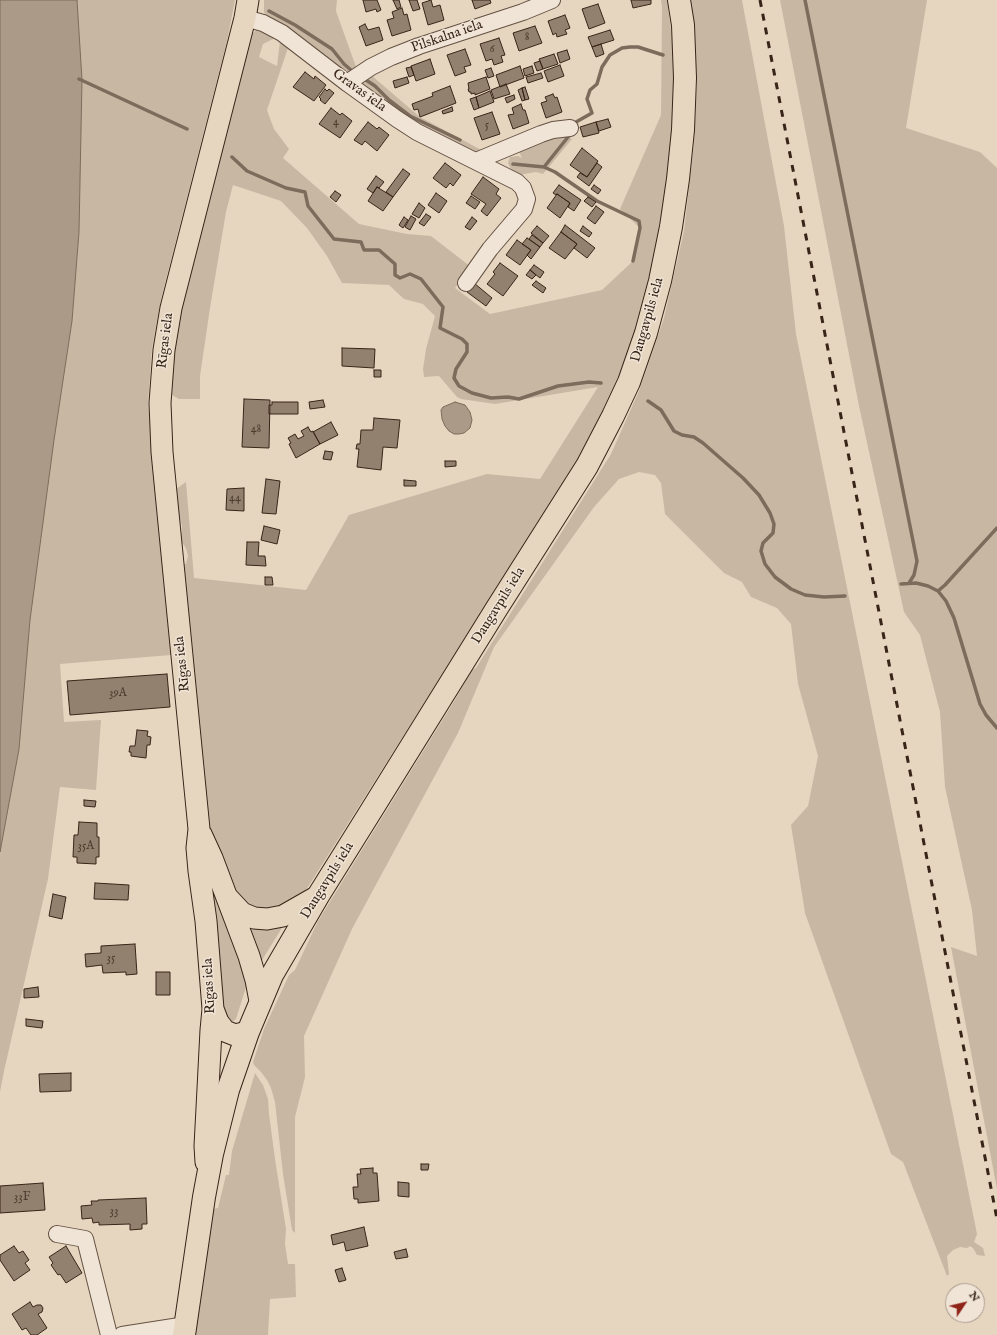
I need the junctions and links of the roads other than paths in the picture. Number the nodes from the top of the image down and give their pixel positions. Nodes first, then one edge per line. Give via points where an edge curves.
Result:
1 (552, 0) edge
2 (679, 0) edge
3 (247, 9) edge
4 (347, 83) junction
5 (570, 128) dead end
6 (476, 161) junction
7 (466, 283) dead end
8 (199, 829) junction
9 (226, 896) junction
10 (318, 896) junction
11 (260, 1001) junction
12 (213, 1009) junction
13 (248, 1032) junction
14 (207, 1178) junction
15 (57, 1234) dead end
16 (185, 1330) edge
17 (109, 1335) edge
18 (122, 1335) edge

1 - 4 street, Pilskalna iela via 524,12 420,45 391,57
2 - 10 highway, Daugavpils iela via 683,25 685,78 684,130 678,179 660,281 629,382 587,466
3 - 4 street, Gravas iela
3 - 8 main road, Rīgas iela via 171,308 164,350 160,402 162,452
4 - 6 street, Gravas iela via 417,132
5 - 6 street via 541,134
6 - 7 street, Gravas iela via 517,182 523,188 527,199 524,209 490,249
8 - 9 main road
8 - 12 main road, Rīgas iela via 197,848
9 - 10 main road via 242,913 254,918 267,919 283,916
9 - 11 main road via 249,956
10 - 11 highway, Daugavpils iela
11 - 13 highway, Daugavpils iela
12 - 13 main road via 225,1031 235,1035
12 - 14 main road, Rīgas iela via 206,1146
13 - 14 highway, Daugavpils iela via 228,1090
14 - 16 highway, Rīgas iela
15 - 17 street via 85,1239
16 - 18 street

